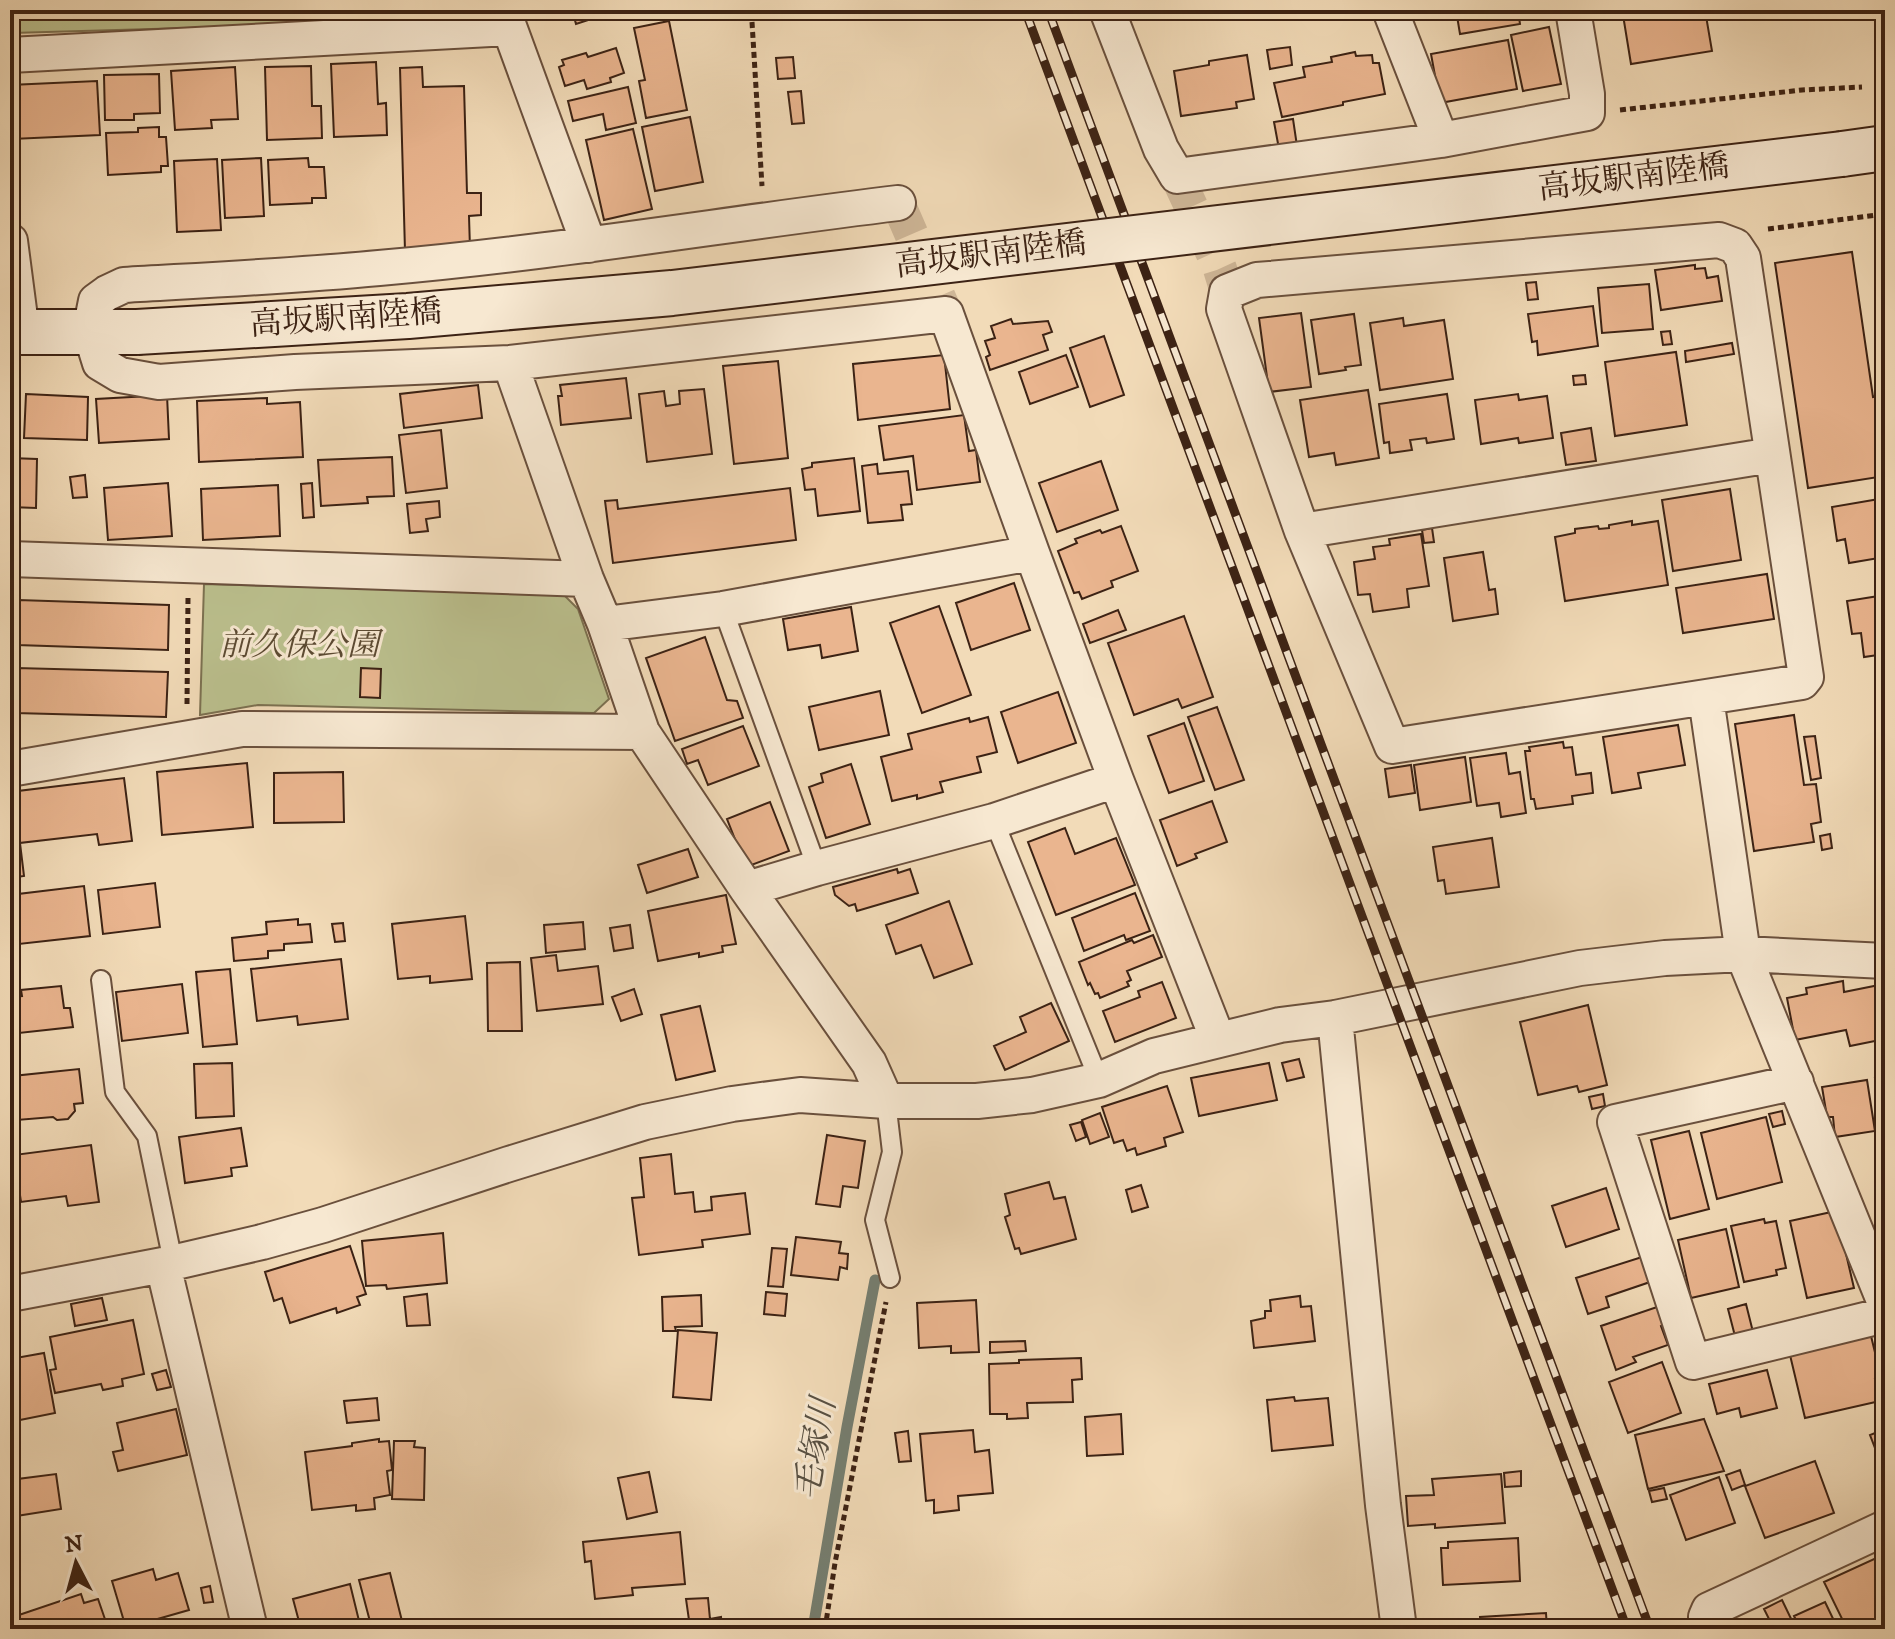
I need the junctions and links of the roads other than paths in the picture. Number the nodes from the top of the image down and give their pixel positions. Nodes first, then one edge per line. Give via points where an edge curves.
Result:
1 (1107, 10) edge
2 (1390, 10) edge
3 (1573, 10) edge
4 (506, 19) edge
5 (10, 55) edge
6 (1441, 140) junction
7 (1885, 148) edge
8 (898, 203) dead end
9 (10, 241) edge
10 (589, 245) junction
11 (90, 331) junction
12 (16, 333) edge
13 (510, 363) junction
14 (1772, 455) junction
15 (1302, 531) junction
16 (1032, 553) junction
17 (10, 559) edge
18 (586, 579) junction
19 (723, 609) junction
20 (605, 624) junction
21 (1706, 698) junction
22 (642, 732) junction
23 (10, 769) edge
24 (1116, 780) junction
25 (994, 821) junction
26 (817, 868) junction
27 (747, 889) junction
28 (1743, 954) junction
29 (1885, 961) edge
30 (101, 980) dead end
31 (1335, 1018) junction
32 (1218, 1040) junction
33 (1099, 1080) junction
34 (1796, 1082) junction
35 (886, 1101) junction
36 (168, 1264) junction
37 (890, 1278) road end
38 (10, 1294) edge
39 (1885, 1303) edge
40 (1885, 1315) edge
41 (1885, 1528) edge
42 (250, 1629) edge
43 (1399, 1629) edge
44 (1711, 1629) edge

1 - 6 street via 1161,149 1177,176
2 - 6 street
3 - 6 street via 1587,113
4 - 5 street
4 - 10 street
7 - 11 main road, 高坂駅南陸橋, bridge via 672,293 408,316
8 - 10 street
9 - 12 street
10 - 11 street via 379,268 124,285 96,301
11 - 12 main road, 高坂駅南陸橋
11 - 13 street via 100,363 120,375 159,382
13 - 16 street via 946,314
13 - 18 street
14 - 15 street
14 - 15 street via 1743,258 1735,246 1719,240 1257,280 1227,292 1224,309
14 - 21 street via 1806,677 1802,682
15 - 21 street via 1392,746
16 - 19 street
16 - 24 street
17 - 18 street
18 - 20 street
19 - 20 street
19 - 26 lane
20 - 22 street
21 - 28 street
22 - 23 street via 242,729
22 - 27 street
24 - 25 street
24 - 32 street
25 - 26 street
25 - 33 lane
26 - 27 street
27 - 35 street via 869,1063
28 - 29 street
28 - 31 street via 1580,968
28 - 34 street
30 - 36 lane via 115,1092 147,1136
31 - 32 street
31 - 43 street
32 - 33 street via 1154,1056
33 - 35 street via 1018,1097
34 - 39 street
34 - 40 street via 1615,1122 1693,1362
35 - 36 street via 800,1095 645,1122 323,1225
35 - 37 lane via 892,1152 875,1220
36 - 38 street
36 - 42 street
41 - 44 street via 1709,1610

